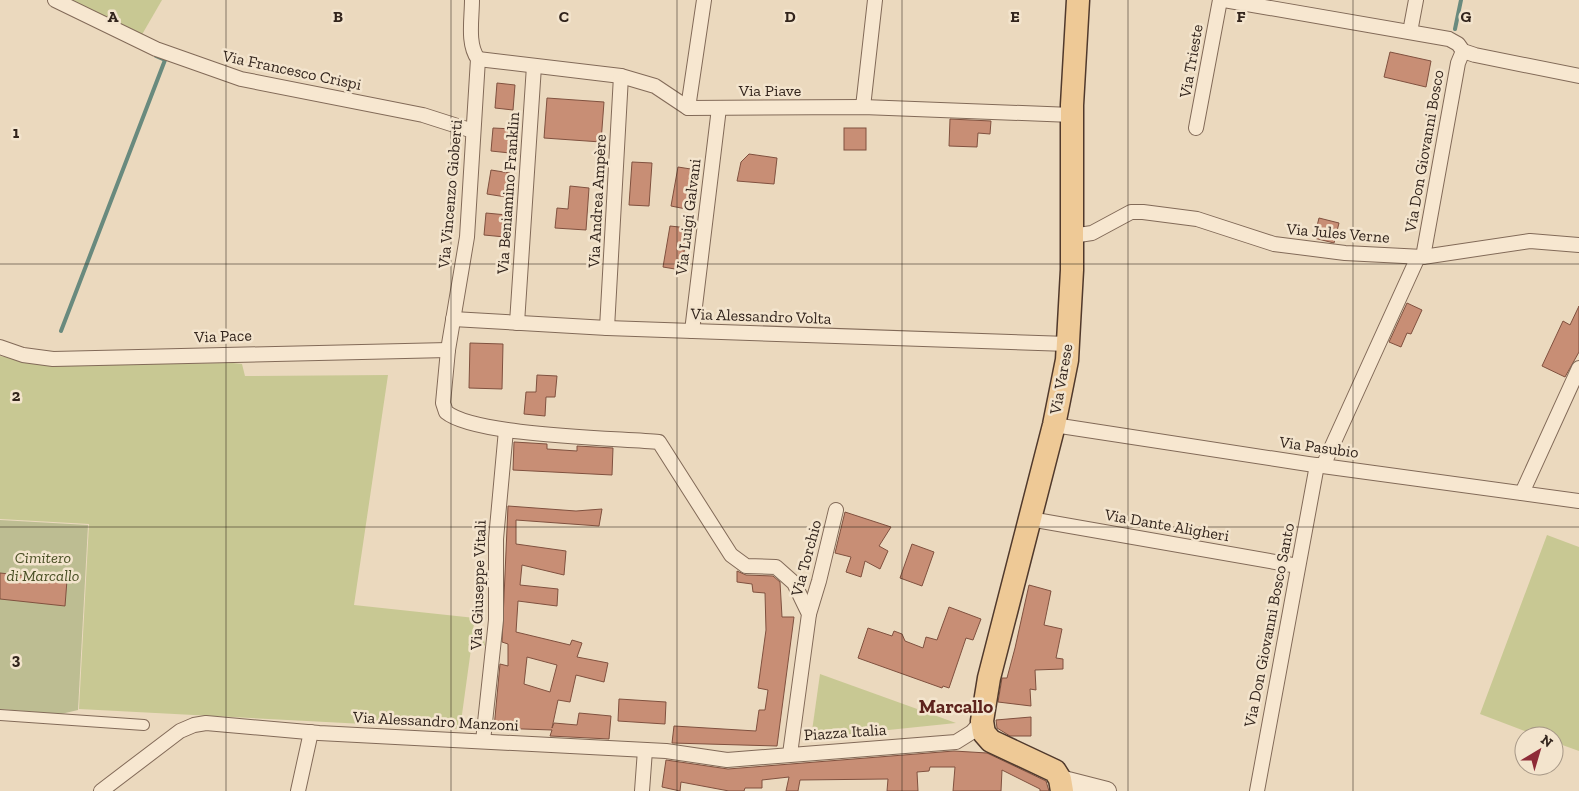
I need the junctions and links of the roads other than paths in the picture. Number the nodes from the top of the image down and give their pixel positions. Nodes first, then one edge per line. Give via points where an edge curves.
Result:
1 (55, 0) edge
2 (472, 0) edge
3 (704, 0) edge
4 (875, 0) edge
5 (1078, 0) edge
6 (1220, 0) edge
7 (1224, 0) edge
8 (1416, 0) edge
9 (1410, 32) junction
10 (1463, 52) junction
11 (478, 59) junction
12 (534, 66) junction
13 (621, 76) junction
14 (1579, 76) edge
15 (863, 107) junction
16 (688, 108) junction
17 (719, 108) junction
18 (1072, 115) junction
19 (1196, 128) dead end
20 (473, 131) junction
21 (1072, 236) junction
22 (1579, 245) edge
23 (1420, 257) junction
24 (453, 319) junction
25 (517, 323) junction
26 (607, 328) junction
27 (692, 331) junction
28 (1068, 344) junction
29 (0, 347) edge
30 (448, 350) junction
31 (1579, 368) edge
32 (1054, 425) junction
33 (506, 430) junction
34 (1320, 466) junction
35 (1522, 493) junction
36 (1579, 501) edge
37 (836, 510) dead end
38 (1030, 519) junction
39 (1298, 566) junction
40 (809, 614) junction
41 (0, 715) edge
42 (982, 721) junction
43 (144, 725) dead end
44 (311, 732) junction
45 (483, 741) junction
46 (645, 750) junction
47 (790, 754) junction
48 (1061, 785) edge
49 (101, 791) edge
50 (298, 791) edge
51 (642, 791) edge
52 (1107, 791) edge
53 (1257, 791) edge

1 - 20 street, Via Francesco Crispi via 156,49 241,80 423,115
2 - 11 street, Via Vincenzo Gioberti via 472,41
3 - 16 street
4 - 15 street
5 - 18 main road, Via Varese
6 - 19 street, Via Trieste
7 - 9 street
8 - 9 street
9 - 10 street via 1449,39
10 - 14 street
10 - 23 street, Via Don Giovanni Bosco via 1458,63
11 - 12 street
11 - 20 street, Via Vincenzo Gioberti
12 - 13 street
12 - 25 street, Via Beniamino Franklin
13 - 16 street via 645,81
13 - 26 street, Via Andrea Ampère
15 - 17 street, Via Piave
15 - 18 street, Via Piave
16 - 17 street, Via Piave
17 - 27 street, Via Luigi Galvani
18 - 21 main road, Via Varese
20 - 24 street, Via Vincenzo Gioberti via 467,237
21 - 23 street, Via Jules Verne via 1092,233 1131,212 1142,212 1197,218 1274,244 1345,253
21 - 28 main road, Via Varese
22 - 23 street, Via Jules Verne via 1530,240
23 - 34 street, Via Don Giovanni Bosco Santo
24 - 25 street, Via Alessandro Volta
24 - 30 street, Via Vincenzo Gioberti
25 - 26 street, Via Alessandro Volta
26 - 27 street, Via Alessandro Volta
27 - 28 street, Via Alessandro Volta
28 - 32 main road, Via Varese
29 - 30 street, Via Pace via 23,355 53,359
30 - 33 street, Via Vincenzo Gioberti via 443,403 446,412 452,418 471,424
31 - 35 street
32 - 34 street, Via Pasubio
32 - 38 main road, Via Varese
33 - 40 street via 659,442 731,555 746,566 776,567 794,583
33 - 45 street, Via Giuseppe Vitali via 496,539 496,620
34 - 35 street, Via Pasubio
34 - 39 street, Via Don Giovanni Bosco Santo
35 - 36 street, Via Pasubio
37 - 40 street, Via Torchio
38 - 39 street, Via Dante Aligheri
38 - 42 main road, Via Varese via 992,667
39 - 53 street, Via Don Giovanni Bosco Santo
40 - 47 street, Piazza Italia
41 - 43 street
42 - 47 street, Piazza Italia via 956,742
42 - 48 main road via 987,737 1055,771
44 - 45 street, Via Alessandro Manzoni
44 - 49 street, Via Alessandro Manzoni via 206,723 194,725 180,731
44 - 50 street
45 - 46 street, Via Alessandro Manzoni
46 - 47 street, Via Alessandro Manzoni via 727,760
46 - 51 street
48 - 52 street

